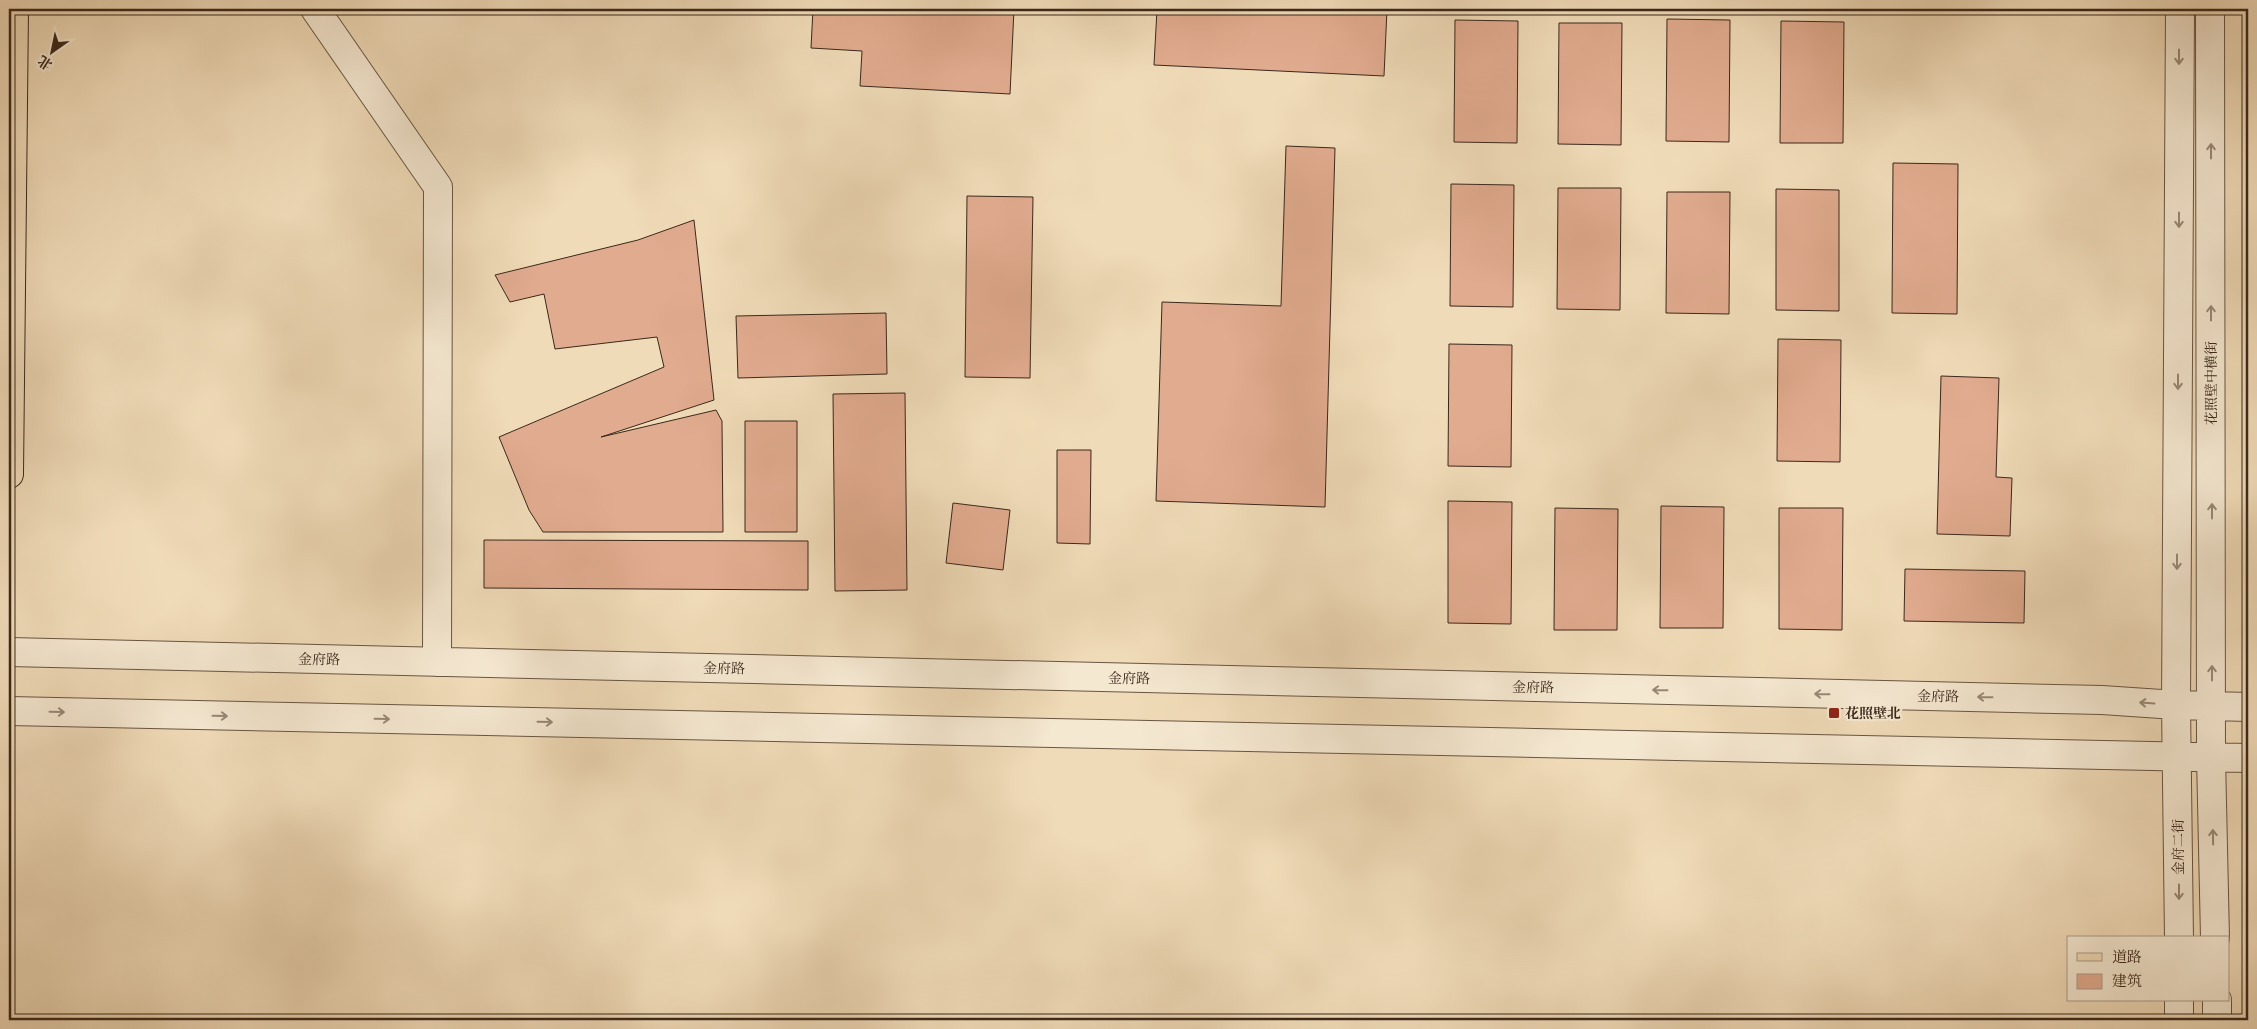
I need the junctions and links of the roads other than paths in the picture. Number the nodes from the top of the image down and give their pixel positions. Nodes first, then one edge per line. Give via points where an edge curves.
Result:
1 (14, 9) edge
2 (315, 9) edge
3 (2180, 9) edge
4 (2210, 9) edge
5 (9, 474) edge
6 (9, 652) edge
7 (437, 662) junction
8 (2176, 705) junction
9 (2212, 706) junction
10 (2248, 707) edge
11 (9, 711) edge
12 (2178, 756) junction
13 (2211, 757) junction
14 (2248, 758) edge
15 (2179, 936) edge
16 (2215, 936) edge
17 (2179, 1002) edge
18 (2217, 1002) edge
19 (2179, 1020) edge
20 (2217, 1020) edge

1 - 5 main road
2 - 7 street via 438,187
3 -> 8 street
9 -> 4 street, 花照壁中横街
6 - 7 street, 金府路
8 -> 7 street, 金府路 via 2102,700
8 - 9 street, 金府路
8 - 12 street
9 - 10 street, 金府路
9 - 13 street, 花照壁中横街
11 -> 12 street
12 - 13 street
12 -> 15 street, 金府二街
13 - 14 street
16 -> 13 street
17 - 19 street
18 - 20 street

